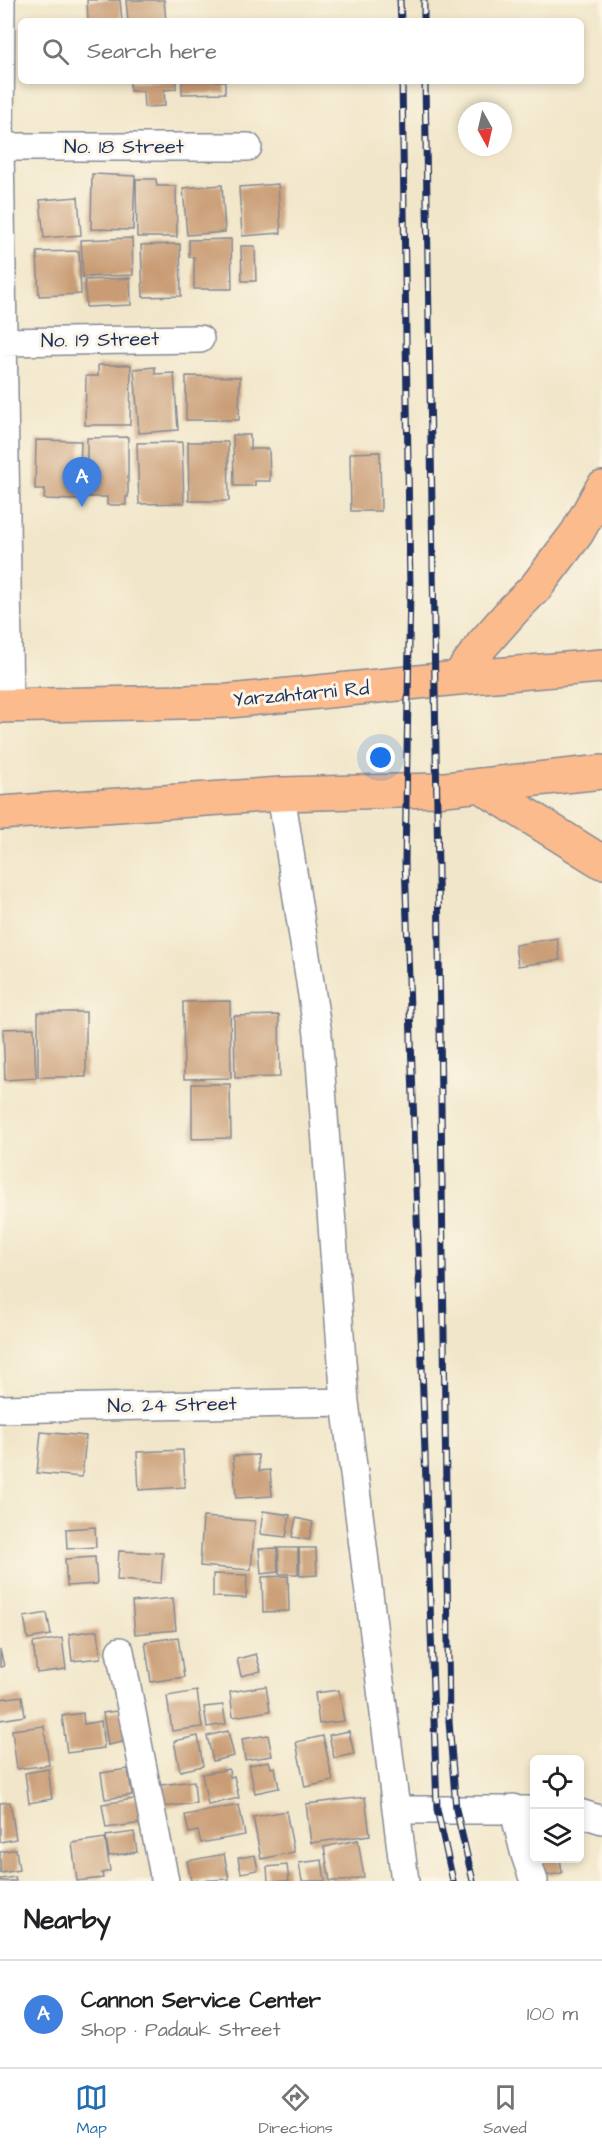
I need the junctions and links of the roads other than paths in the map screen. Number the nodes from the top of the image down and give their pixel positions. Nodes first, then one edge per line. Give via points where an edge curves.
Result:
1 (1, 0) edge
2 (0, 147) edge
3 (248, 147) dead end
4 (200, 339) dead end
5 (1, 342) edge
6 (602, 488) edge
7 (602, 666) edge
8 (458, 678) junction
9 (4, 706) edge
10 (602, 772) edge
11 (479, 785) junction
12 (281, 794) junction
13 (0, 813) edge
14 (602, 862) edge
15 (345, 1402) junction
16 (0, 1409) edge
17 (120, 1651) dead end
18 (524, 1809) edge
19 (396, 1810) junction
20 (584, 1815) edge
21 (602, 1820) edge
22 (165, 1881) edge
23 (405, 1881) edge
24 (534, 1881) edge

1 - 2 street
2 - 3 street, No. 18 Street
2 - 5 street
4 - 5 street, No. 19 Street
5 - 9 street
6 - 8 main road via 577,533
7 - 8 main road, Yarzahtarni Rd
8 - 9 main road, Yarzahtarni Rd via 229,701
10 - 11 main road
11 - 12 main road via 406,792
11 - 14 main road
12 - 13 main road
12 - 15 street via 318,1034
15 - 16 street, No. 24 Street
15 - 19 street
17 - 22 street
18 - 19 street
18 - 24 street via 525,1856
19 - 23 street
20 - 21 street

